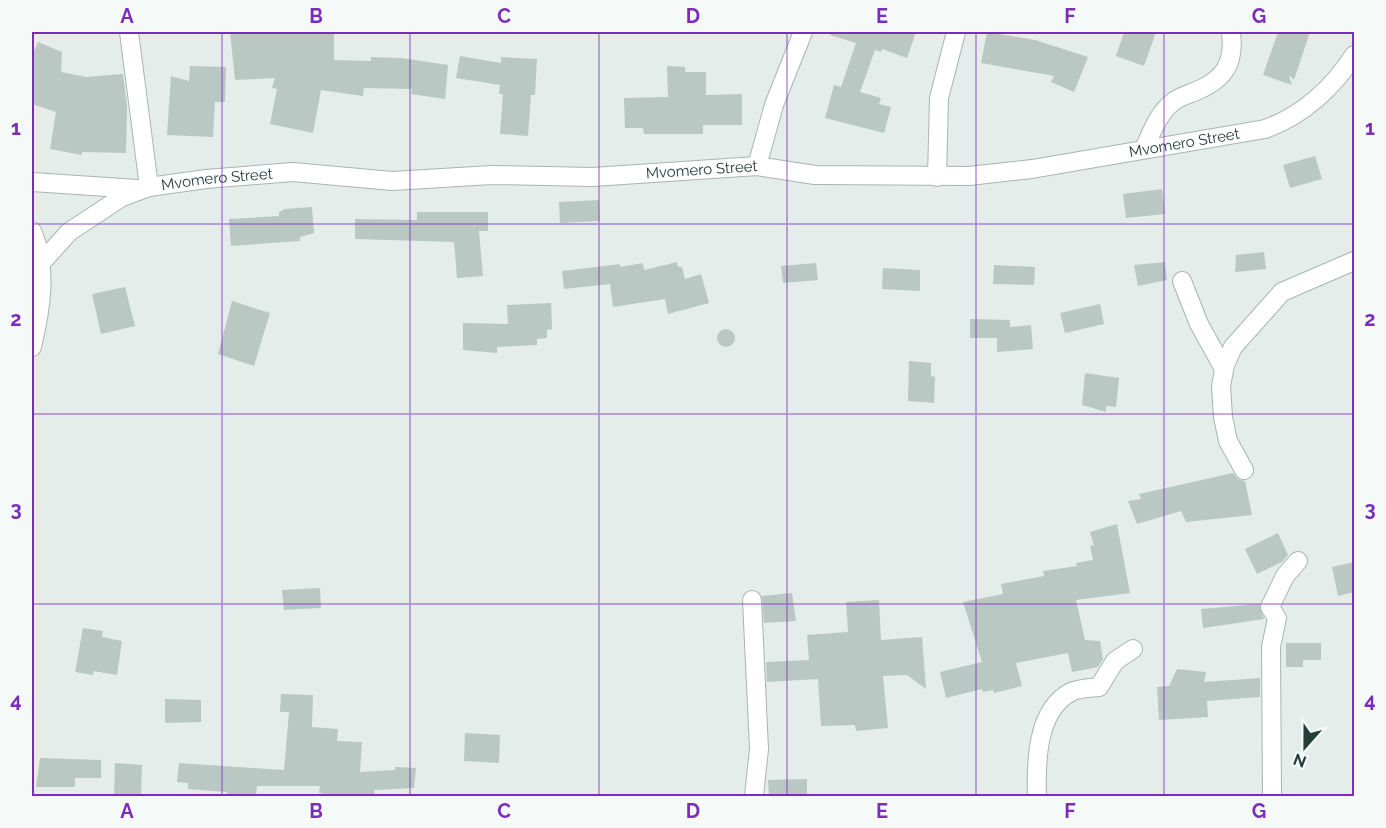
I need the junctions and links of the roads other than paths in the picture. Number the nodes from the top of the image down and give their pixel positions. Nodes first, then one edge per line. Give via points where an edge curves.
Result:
1 (129, 32) edge
2 (803, 32) edge
3 (956, 32) edge
4 (1231, 32) edge
5 (1354, 55) edge
6 (1144, 149) junction
7 (757, 166) junction
8 (937, 177) junction
9 (32, 182) edge
10 (143, 188) junction
11 (32, 231) edge
12 (1354, 261) edge
13 (42, 262) junction
14 (1182, 281) dead end
15 (32, 347) edge
16 (1224, 369) junction
17 (1244, 470) dead end
18 (1298, 561) dead end
19 (752, 600) dead end
20 (1133, 649) dead end
21 (754, 796) edge
22 (1037, 796) edge
23 (1272, 796) edge

1 - 10 street
2 - 7 street via 774,105
3 - 8 street via 939,98
4 - 6 street via 1233,53 1224,72 1166,107
5 - 6 street, Mvomero Street via 1311,104 1279,124
6 - 8 street, Mvomero Street via 1032,169
7 - 8 street, Mvomero Street via 815,174
7 - 10 street, Mvomero Street via 593,177 492,175 392,181 293,172
9 - 10 street
10 - 13 street, Mvomero Street via 69,232
11 - 13 street
12 - 16 street via 1278,295 1233,347
13 - 15 street
14 - 16 street via 1199,324
16 - 17 street via 1223,417 1228,441
18 - 23 street via 1285,576 1270,607 1277,618 1271,647
19 - 21 street via 759,749
20 - 22 street via 1115,661 1099,687 1071,692 1056,706 1038,752

